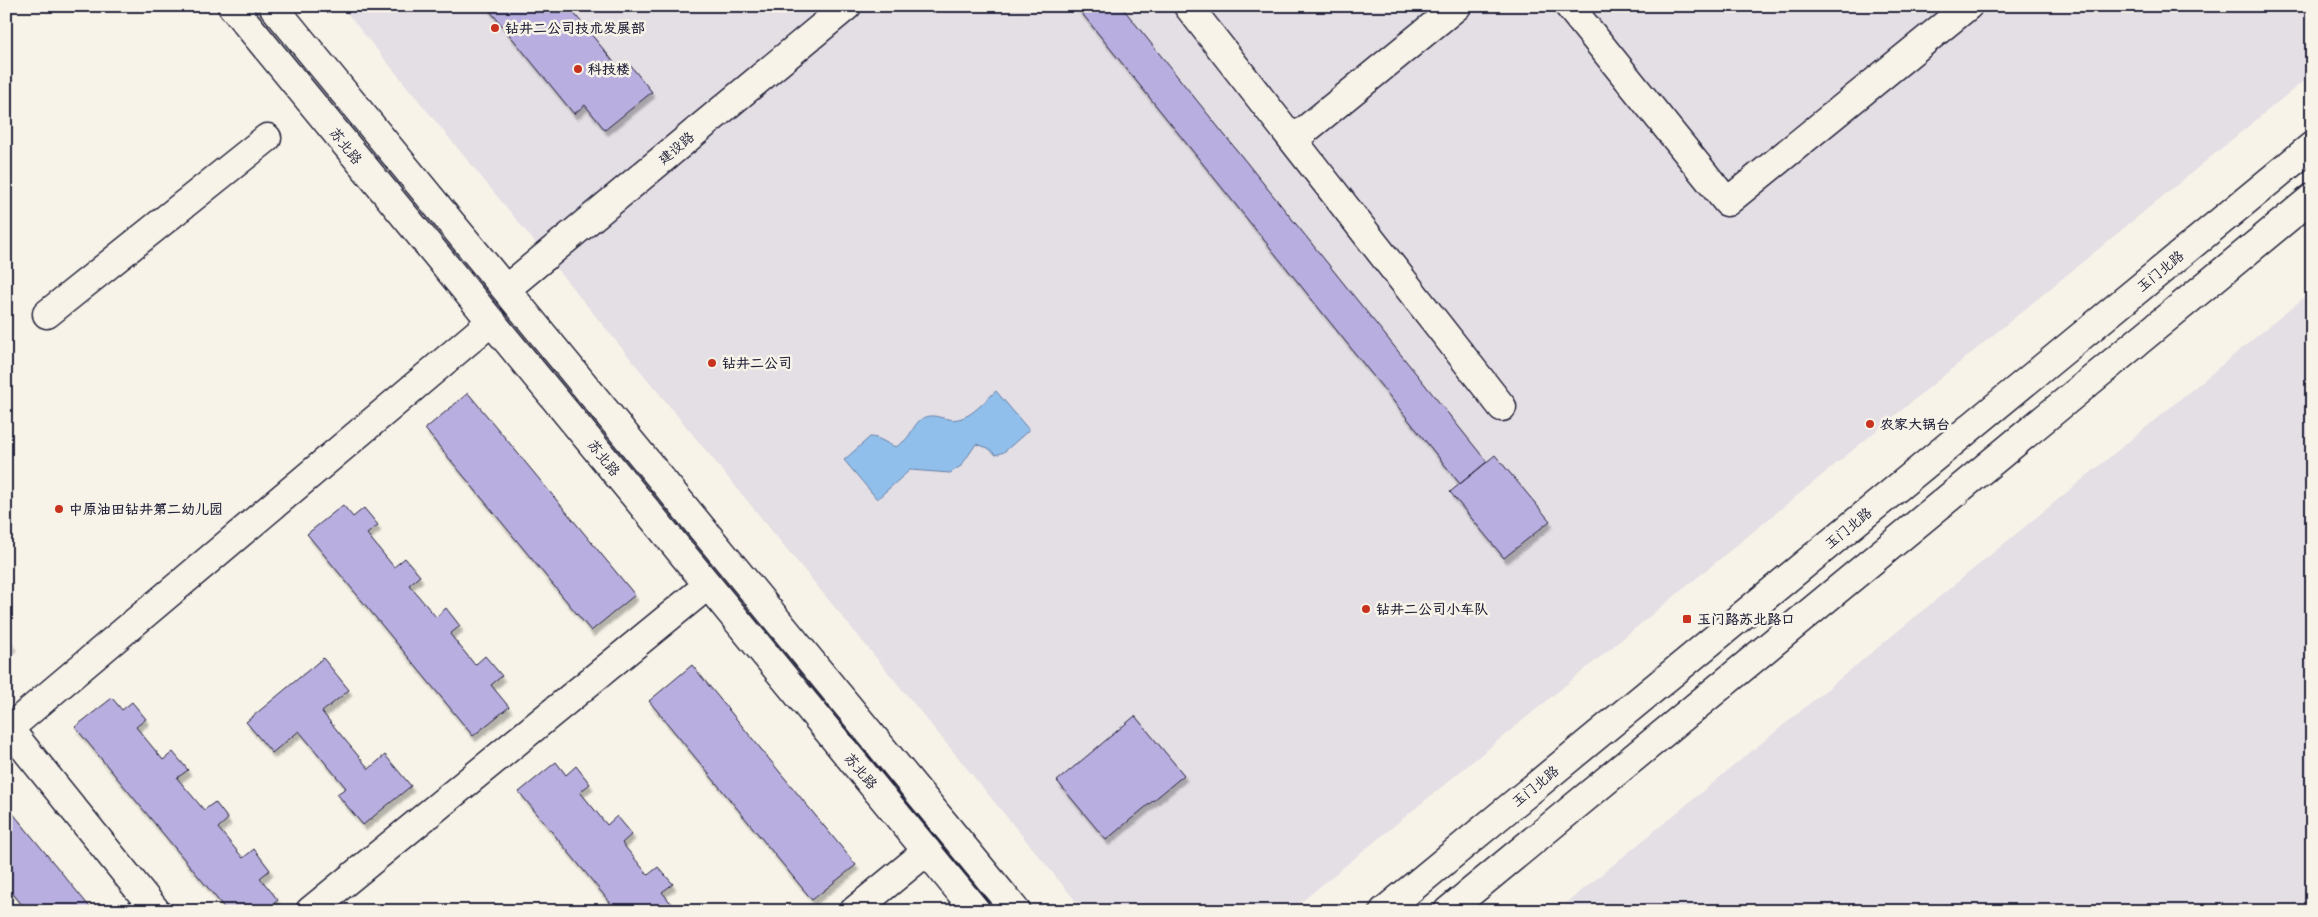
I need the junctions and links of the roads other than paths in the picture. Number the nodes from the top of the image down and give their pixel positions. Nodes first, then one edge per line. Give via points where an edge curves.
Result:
1 (232, 6) edge
2 (273, 6) edge
3 (847, 6) edge
4 (1188, 6) edge
5 (1457, 6) edge
6 (1570, 6) edge
7 (1968, 6) edge
8 (266, 138) dead end
9 (1293, 140) junction
10 (2312, 146) edge
11 (2312, 198) edge
12 (506, 289) junction
13 (47, 314) dead end
14 (492, 321) junction
15 (1502, 407) dead end
16 (708, 585) junction
17 (8, 730) edge
18 (927, 851) junction
19 (156, 911) edge
20 (310, 911) edge
21 (854, 911) edge
22 (976, 911) edge
23 (1016, 911) edge
24 (1384, 911) edge
25 (1448, 911) edge

1 - 14 street, 苏北路
2 - 12 street
3 - 12 street, 建设路
4 - 9 street
5 - 9 street
6 - 7 street via 1727,202
8 - 13 street
9 - 15 street
10 - 24 street, 玉门北路
11 - 25 street
12 - 23 street
14 - 16 street, 苏北路
14 - 17 street
16 - 18 street, 苏北路
16 - 20 street
17 - 19 street
18 - 21 street
18 - 22 street, 苏北路

